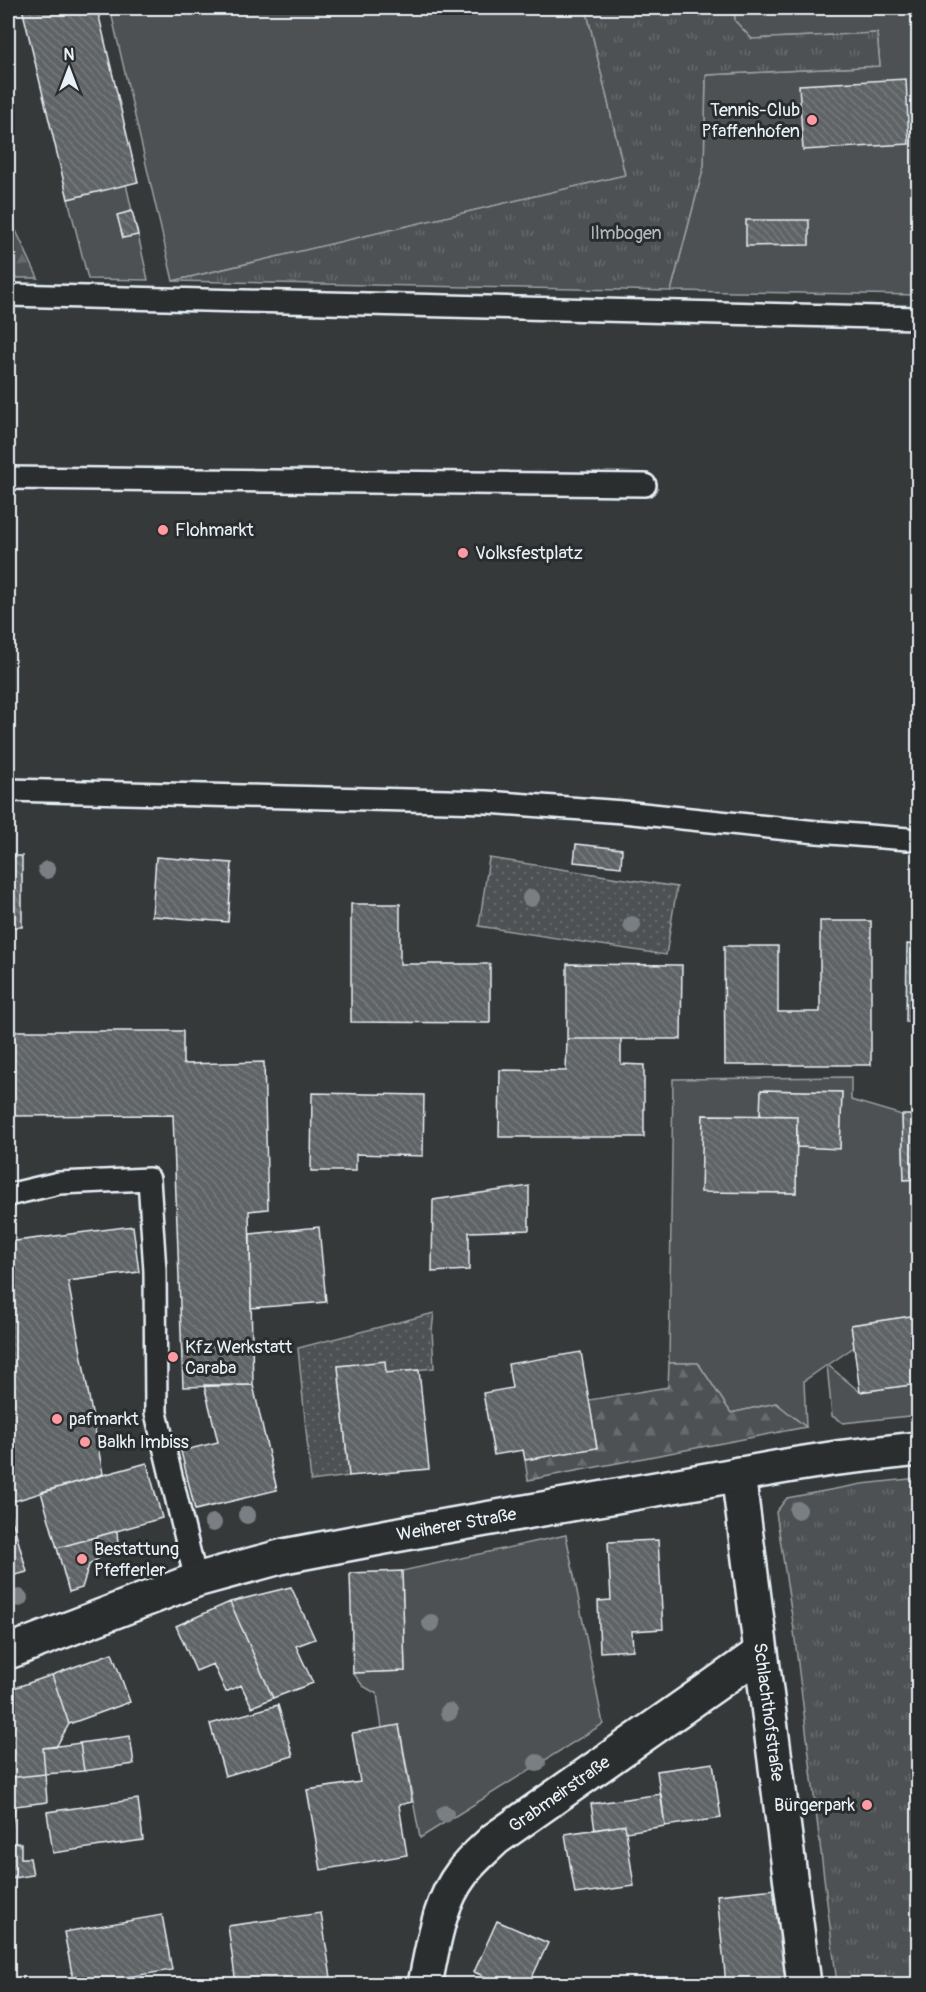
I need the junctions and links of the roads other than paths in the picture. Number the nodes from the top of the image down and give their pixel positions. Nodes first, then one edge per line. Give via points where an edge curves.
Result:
1 (8, 295) edge
2 (918, 318) edge
3 (8, 478) edge
4 (645, 485) dead end
5 (8, 789) edge
6 (908, 839) dead end
7 (8, 1195) edge
8 (918, 1449) edge
9 (738, 1474) junction
10 (196, 1580) junction
11 (8, 1652) edge
12 (760, 1653) junction
13 (425, 1984) edge
14 (804, 1984) edge

1 - 2 lane
3 - 4 lane
5 - 6 lane via 487,802
7 - 10 lane via 59,1183 149,1179 155,1271 156,1413
8 - 9 street, Weiherer Straße
9 - 10 street, Weiherer Straße via 312,1550
9 - 12 street, Schlachthofstraße
10 - 11 street, Weiherer Straße
12 - 13 street, Grabmeirstraße via 495,1839 462,1872 447,1899
12 - 14 street, Schlachthofstraße

